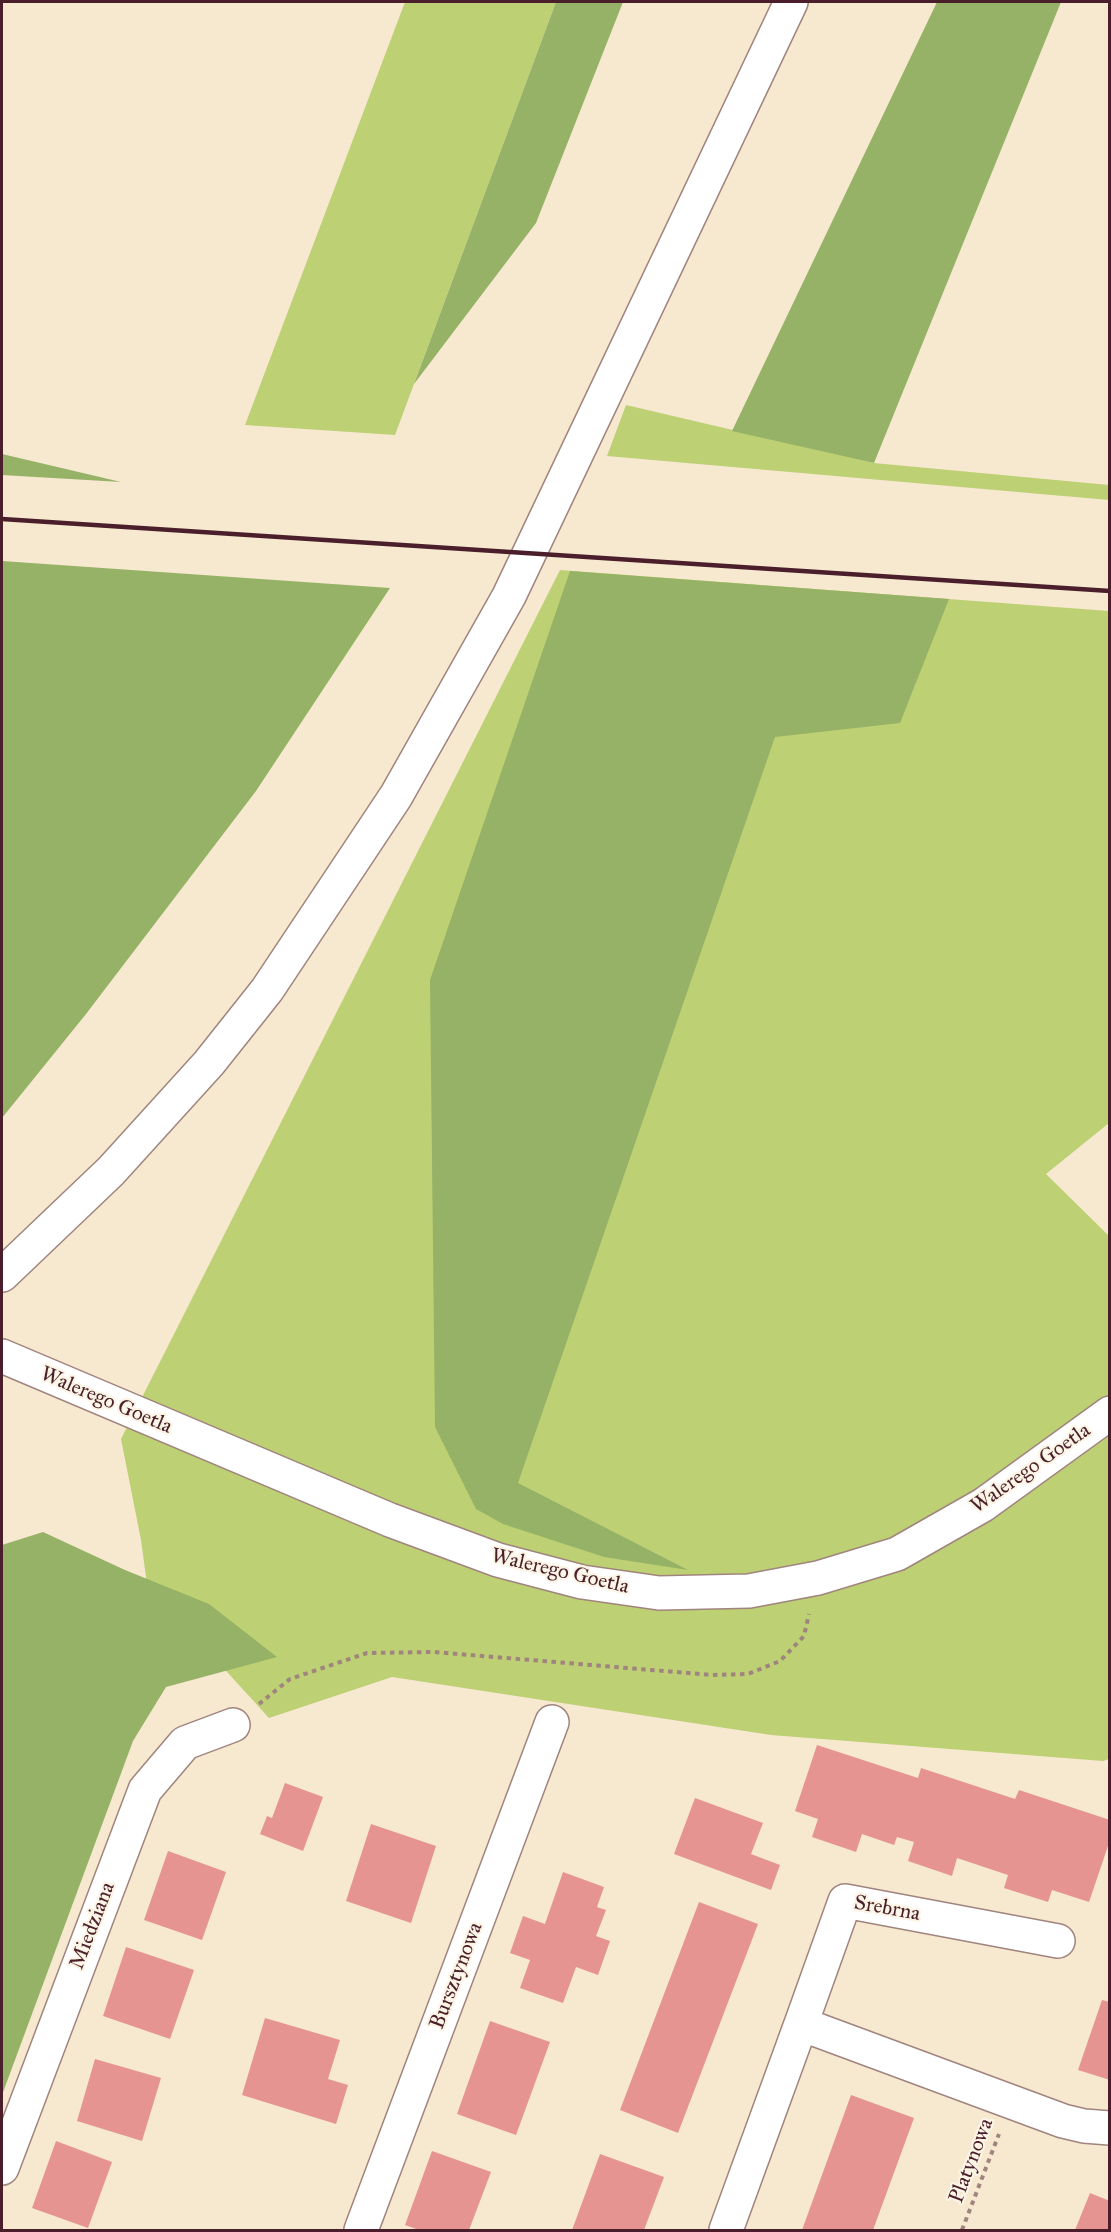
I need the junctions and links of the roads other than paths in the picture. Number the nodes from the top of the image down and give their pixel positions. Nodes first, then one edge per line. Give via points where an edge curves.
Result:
1 (791, 2) edge
2 (2, 1275) edge
3 (2, 1356) edge
4 (1110, 1413) edge
5 (552, 1722) dead end
6 (233, 1725) road end
7 (1058, 1941) dead end
8 (801, 2024) junction
9 (1110, 2128) edge
10 (2, 2168) edge
11 (361, 2230) edge
12 (726, 2230) edge

1 - 2 street via 509,596 396,796 267,990 209,1063 111,1171
3 - 4 street, Walerego Goetla via 390,1520 498,1560 582,1582 659,1593 749,1591 818,1578 897,1554 983,1505
5 - 11 street, Bursztynowa
6 - 10 street, Miedziana via 184,1743 145,1790
7 - 8 street, Srebrna via 845,1900
8 - 9 street via 1063,2121
8 - 12 street, Srebrna

